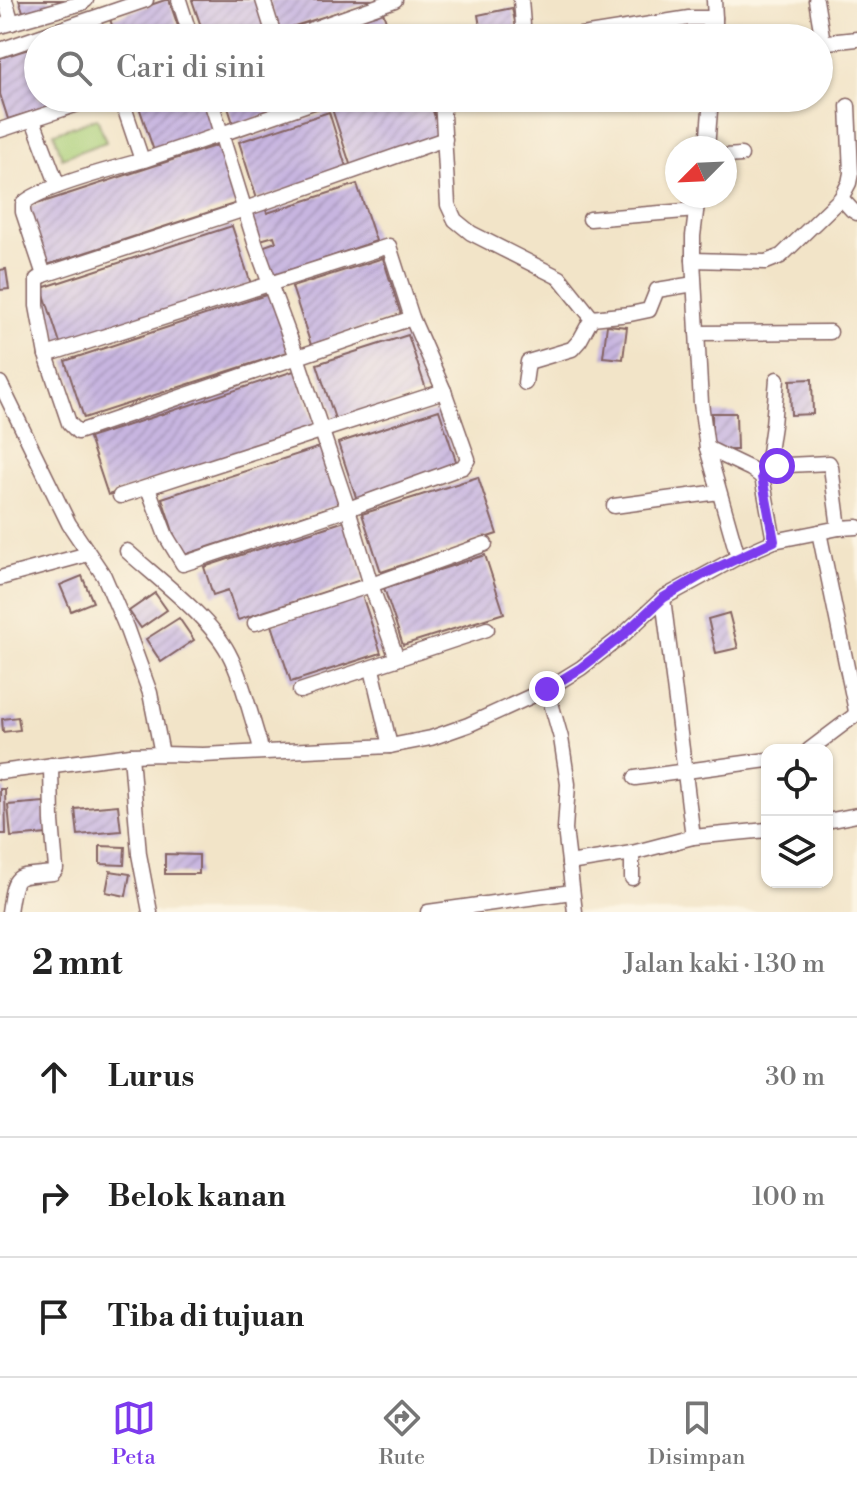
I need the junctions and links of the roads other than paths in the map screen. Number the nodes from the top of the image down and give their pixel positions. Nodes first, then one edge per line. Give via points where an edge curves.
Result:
1 (5, 0) edge
2 (86, 0) edge
3 (146, 0) edge
4 (179, 0) edge
5 (263, 0) edge
6 (395, 0) edge
7 (521, 0) edge
8 (714, 0) edge
9 (816, 0) edge
10 (715, 18) junction
11 (6, 24) edge
12 (76, 24) edge
13 (187, 24) edge
14 (271, 24) edge
15 (327, 24) edge
16 (523, 24) edge
17 (651, 24) edge
18 (715, 24) edge
19 (819, 24) edge
20 (857, 39) edge
21 (24, 42) edge
22 (833, 42) edge
23 (0, 50) edge
24 (848, 106) dead end
25 (56, 112) edge
26 (126, 112) edge
27 (215, 112) edge
28 (275, 112) edge
29 (443, 112) edge
30 (710, 112) edge
31 (33, 120) junction
32 (0, 130) edge
33 (222, 134) junction
34 (708, 136) edge
35 (445, 139) junction
36 (737, 155) edge
37 (741, 155) dead end
38 (142, 160) junction
39 (58, 186) junction
40 (841, 198) junction
41 (665, 208) edge
42 (697, 208) edge
43 (245, 209) junction
44 (857, 213) edge
45 (590, 219) dead end
46 (693, 260) junction
47 (44, 275) junction
48 (271, 284) junction
49 (694, 284) junction
50 (412, 318) junction
51 (592, 318) junction
52 (830, 332) dead end
53 (697, 333) junction
54 (46, 355) junction
55 (297, 357) junction
56 (777, 379) dead end
57 (0, 383) edge
58 (525, 383) dead end
59 (444, 391) junction
60 (322, 431) junction
61 (707, 448) junction
62 (764, 472) junction
63 (148, 488) junction
64 (719, 492) junction
65 (120, 496) dead end
66 (614, 506) dead end
67 (348, 509) junction
68 (857, 527) edge
69 (839, 528) junction
70 (819, 532) junction
71 (774, 541) junction
72 (485, 544) dead end
73 (127, 551) dead end
74 (88, 554) junction
75 (738, 557) junction
76 (0, 578) edge
77 (371, 585) junction
78 (663, 598) junction
79 (255, 623) dead end
80 (487, 629) dead end
81 (397, 659) junction
82 (372, 669) junction
83 (547, 689) junction
84 (300, 691) dead end
85 (817, 744) edge
86 (390, 746) junction
87 (261, 751) junction
88 (162, 754) junction
89 (131, 755) junction
90 (761, 761) edge
91 (51, 765) junction
92 (685, 770) junction
93 (0, 772) edge
94 (635, 778) dead end
95 (857, 815) edge
96 (833, 820) edge
97 (761, 831) edge
98 (693, 837) junction
99 (632, 853) junction
100 (569, 863) junction
101 (632, 878) dead end
102 (572, 892) junction
103 (9, 912) edge
104 (150, 912) edge
105 (428, 912) edge
106 (575, 912) edge

1 - 11 street
2 - 11 street
3 - 12 street
4 - 13 street
5 - 14 street
6 - 15 street
7 - 16 street
8 - 10 street
9 - 19 street
10 - 17 street
10 - 18 street
20 - 22 street
21 - 23 street
24 - 40 street via 851,173
25 - 31 street
26 - 38 street
27 - 33 street
28 - 33 street
29 - 35 street
30 - 34 street
31 - 32 street
31 - 39 street
33 - 38 street
33 - 43 street
35 - 43 street
35 - 51 street via 448,205 455,220 560,278
36 - 37 street
38 - 39 street
39 - 47 street via 23,204
40 - 44 street
40 - 46 street via 781,256 766,262
41 - 45 street
42 - 46 street
43 - 47 street
43 - 48 street
46 - 49 street
47 - 54 street via 37,279 36,295
48 - 50 street via 389,246
48 - 54 street
48 - 55 street
49 - 51 street via 657,290 649,310
49 - 53 street
50 - 55 street
50 - 59 street
51 - 58 street via 572,349 528,362
52 - 53 street
53 - 61 street
54 - 55 street via 69,423 78,432
55 - 60 street
56 - 62 street
57 - 74 street
59 - 60 street
59 - 67 street via 467,463
60 - 63 street
60 - 67 street
61 - 62 street
61 - 64 street
62 - 69 street via 831,465
62 - 71 street
63 - 65 street
63 - 67 street via 183,564
64 - 66 street
64 - 75 street
67 - 77 street
68 - 69 street
69 - 70 street
70 - 71 street
70 - 85 street via 856,711
71 - 75 street
72 - 77 street
73 - 87 street via 220,639
74 - 76 street
74 - 88 street via 104,576 126,627 150,693
75 - 78 street
77 - 79 street
77 - 81 street
78 - 83 street via 622,636
78 - 92 street
80 - 81 street
81 - 82 street
82 - 84 street
82 - 86 street
83 - 86 street via 468,725
83 - 100 street via 568,784
86 - 87 street
87 - 88 street
88 - 89 street
89 - 91 street
89 - 104 street
90 - 92 street
91 - 93 street
91 - 103 street via 56,869 17,879
92 - 94 street
92 - 98 street
95 - 96 street
97 - 98 street
98 - 99 street
99 - 100 street
99 - 101 street
100 - 102 street
102 - 105 street
102 - 106 street

